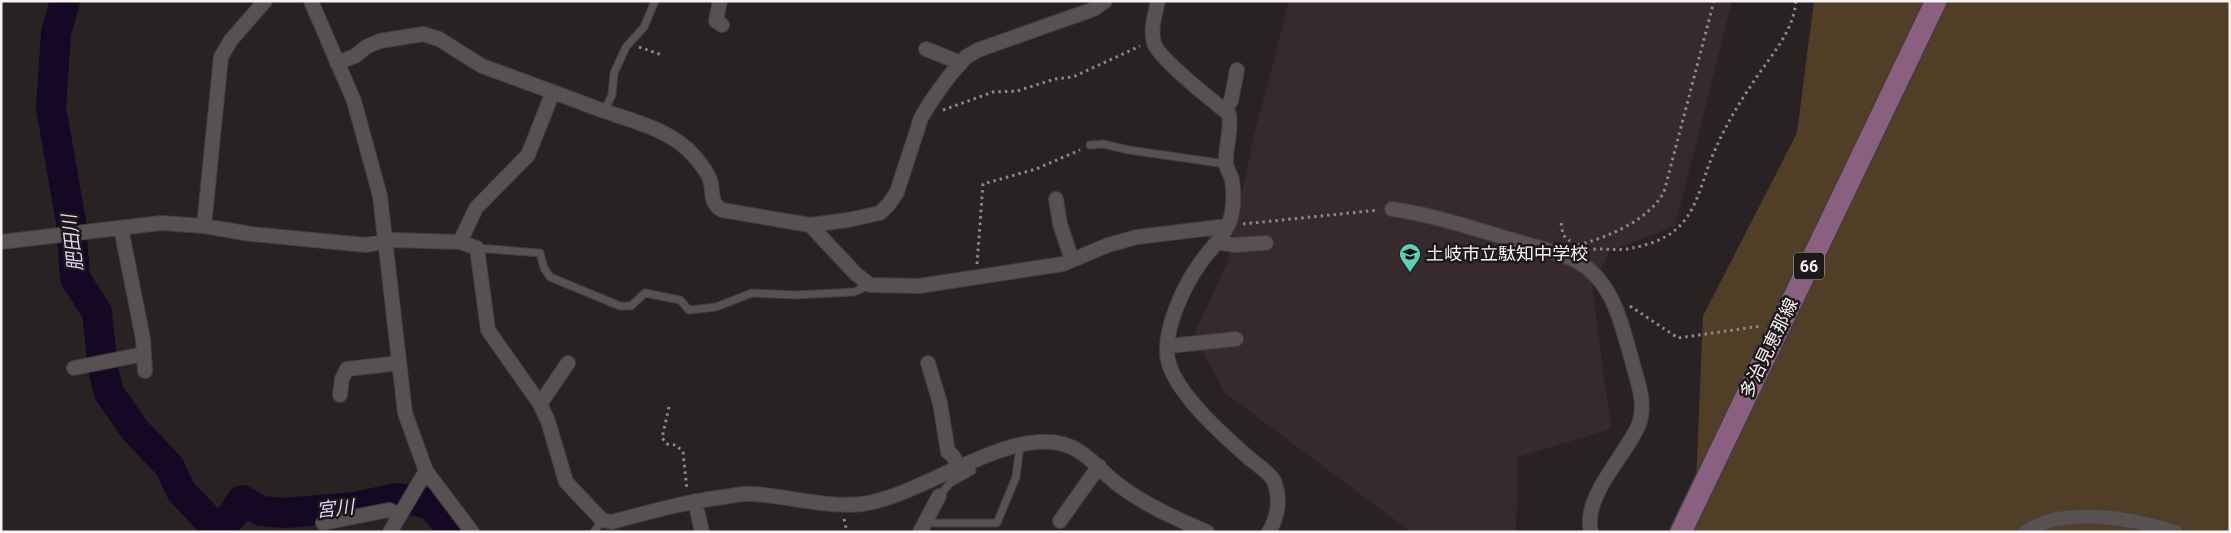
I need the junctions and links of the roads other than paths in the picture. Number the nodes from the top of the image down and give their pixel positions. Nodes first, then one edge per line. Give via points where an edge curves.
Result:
1 (265, 1) edge
2 (311, 1) edge
3 (654, 1) edge
4 (720, 1) edge
5 (1158, 1) edge
6 (1936, 1) edge
7 (1099, 3) edge
8 (722, 25) dead end
9 (926, 49) dead end
10 (961, 62) junction
11 (337, 63) junction
12 (1237, 70) dead end
13 (553, 92) junction
14 (1224, 110) junction
15 (604, 111) junction
16 (1090, 145) road end
17 (1226, 164) junction
18 (1056, 198) dead end
19 (1392, 209) road end
20 (810, 225) junction
21 (204, 226) junction
22 (1228, 226) junction
23 (116, 228) junction
24 (1, 242) edge
25 (384, 242) junction
26 (460, 242) junction
27 (1217, 242) junction
28 (1266, 243) dead end
29 (477, 248) junction
30 (1072, 260) junction
31 (870, 285) junction
32 (1236, 339) dead end
33 (1168, 346) junction
34 (139, 356) junction
35 (399, 363) junction
36 (568, 363) dead end
37 (928, 363) dead end
38 (74, 368) dead end
39 (146, 371) dead end
40 (340, 395) dead end
41 (540, 404) junction
42 (1020, 444) junction
43 (965, 466) junction
44 (1099, 466) junction
45 (426, 471) junction
46 (939, 496) joint
47 (692, 502) junction
48 (401, 512) junction
49 (602, 520) junction
50 (1060, 521) dead end
51 (323, 523) dead end
52 (922, 527) edge
53 (390, 532) edge
54 (472, 532) edge
55 (594, 532) edge
56 (702, 532) edge
57 (1208, 532) edge
58 (1269, 532) edge
59 (1591, 532) edge
60 (1681, 532) edge
61 (2024, 532) edge
62 (2175, 532) edge

1 - 21 street via 231,40 221,57
2 - 11 street
3 - 15 lane via 644,28 629,44 614,73 612,95
4 - 8 street via 716,20
5 - 14 street via 1152,33 1154,45
6 - 60 main road, 多治見恵那線 / 66
7 - 10 street via 978,50
9 - 10 street
10 - 20 street via 921,118 897,192 889,204 880,213
11 - 13 street via 380,41 423,34 439,39 482,66
11 - 25 street via 354,101 380,196
12 - 14 street via 1231,101
13 - 15 street
13 - 26 street via 528,155 476,208
14 - 17 street via 1229,114 1231,128
15 - 20 street via 660,131 694,156 710,178 712,197 722,210
16 - 17 lane via 1115,145 1128,150
17 - 22 street via 1232,180 1232,213
18 - 30 street via 1060,224
19 - 59 street via 1426,214 1568,257 1594,273 1612,297 1642,405 1640,421 1630,444 1598,491 1589,524
20 - 31 street
21 - 23 street via 161,223
21 - 25 street via 366,245
22 - 27 street
22 - 30 street via 1137,237
23 - 24 street
23 - 34 street
25 - 26 street
25 - 35 street
26 - 29 street
27 - 28 street via 1235,245
27 - 33 street via 1200,262 1186,288 1172,319
29 - 31 lane via 540,254 550,277 620,306 631,306 645,293 680,300 689,310 716,307 752,293 854,292
29 - 41 street via 488,330
30 - 31 street via 919,286
32 - 33 street
33 - 58 street via 1172,373 1185,394 1273,480 1277,517
34 - 38 street
34 - 39 street
35 - 40 street via 347,369
35 - 45 street via 405,413
36 - 41 street
37 - 43 street via 940,403 948,452
41 - 49 street via 566,482
42 - 43 street
42 - 44 street via 1042,441 1063,444
42 - 52 lane via 1016,477 997,523
43 - 46 lane via 972,471 950,483
43 - 47 street via 862,504 751,494
44 - 50 street
44 - 57 street via 1120,486 1162,513
45 - 48 street
45 - 54 street
46 - 52 street
47 - 49 street via 612,522
47 - 56 street
48 - 51 street via 390,510
48 - 53 street
49 - 55 lane
61 - 62 street via 2056,519 2095,517 2143,522

